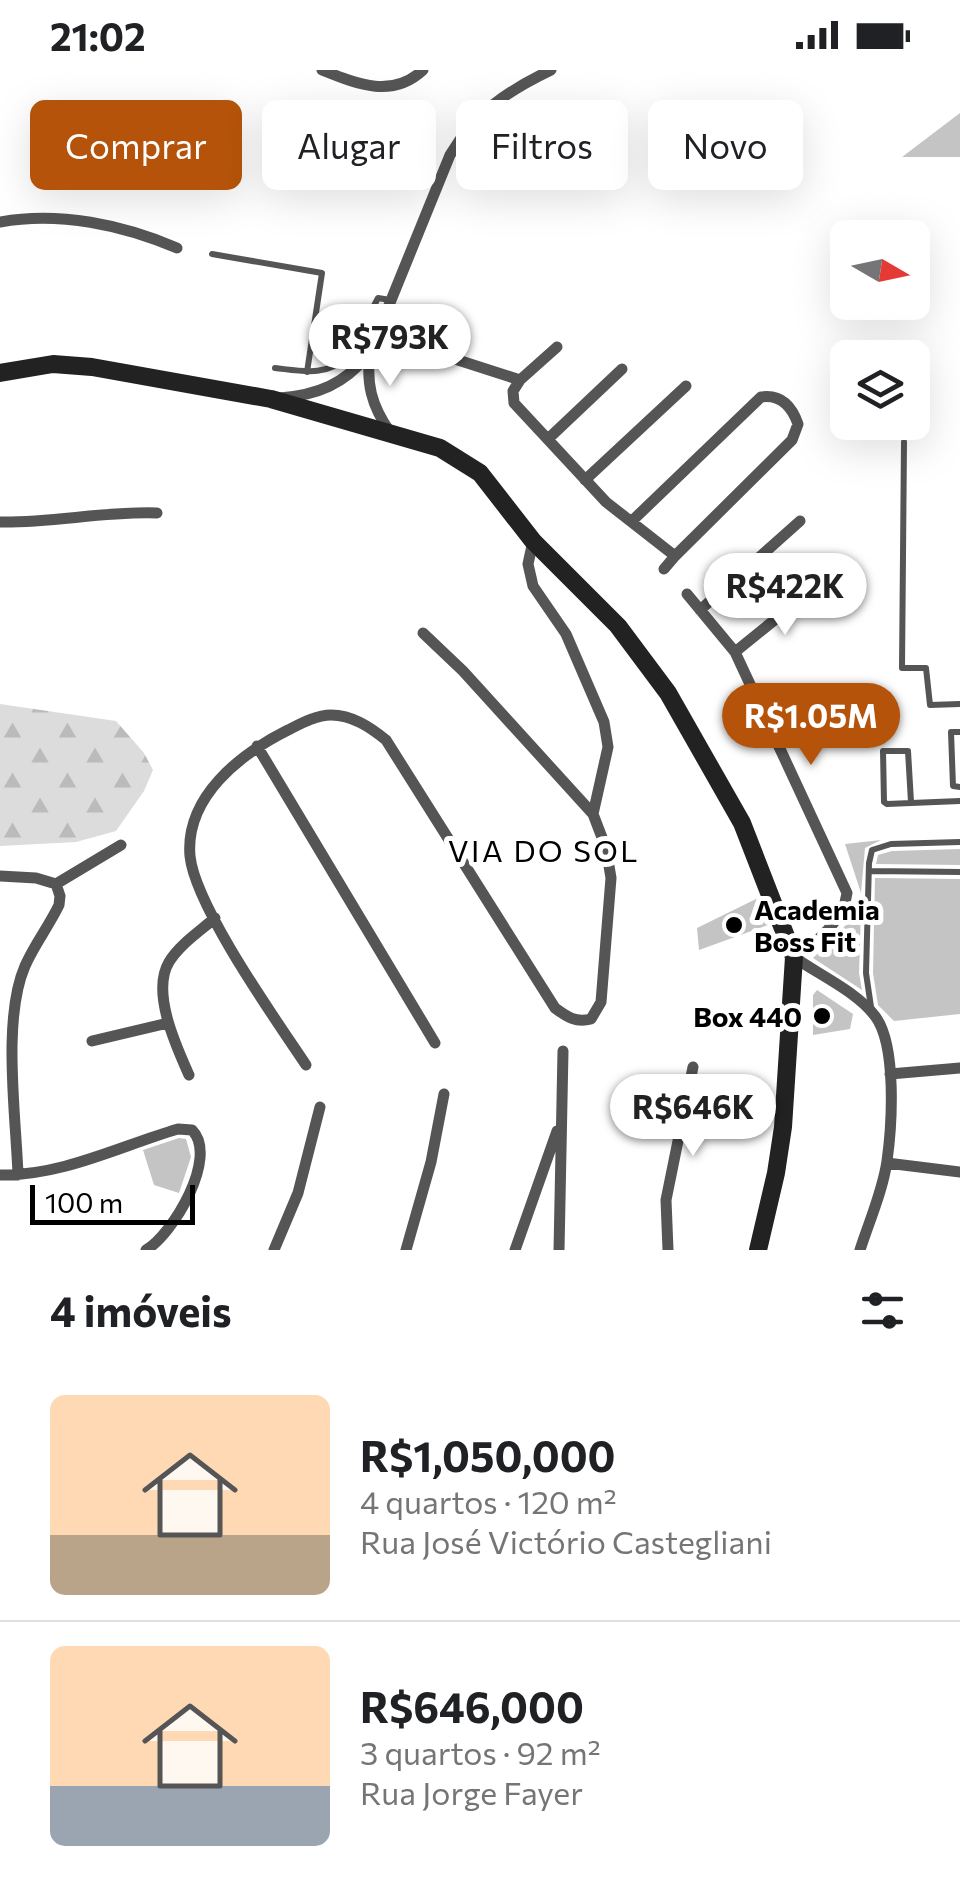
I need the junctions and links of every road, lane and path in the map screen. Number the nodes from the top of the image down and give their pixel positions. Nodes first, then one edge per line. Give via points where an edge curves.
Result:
1 (322, 70) edge
2 (423, 70) edge
3 (550, 70) edge
4 (0, 222) edge
5 (177, 248) dead end
6 (212, 254) dead end
7 (391, 300) junction
8 (378, 334) junction
9 (558, 347) dead end
10 (370, 352) junction
11 (275, 368) dead end
12 (622, 369) dead end
13 (307, 372) junction
14 (0, 373) edge
15 (520, 380) junction
16 (686, 386) dead end
17 (271, 399) junction
18 (390, 432) junction
19 (548, 439) junction
20 (904, 442) dead end
21 (585, 480) junction
22 (157, 513) dead end
23 (633, 520) junction
24 (800, 520) dead end
25 (0, 522) edge
26 (534, 541) junction
27 (674, 556) junction
28 (664, 569) dead end
29 (809, 592) dead end
30 (687, 594) dead end
31 (700, 610) junction
32 (423, 633) dead end
33 (735, 652) junction
34 (960, 704) edge
35 (960, 732) edge
36 (256, 746) junction
37 (960, 788) edge
38 (911, 802) junction
39 (960, 802) edge
40 (593, 814) junction
41 (960, 842) edge
42 (121, 845) dead end
43 (870, 871) junction
44 (960, 872) edge
45 (0, 876) edge
46 (56, 884) junction
47 (215, 918) junction
48 (794, 957) junction
49 (873, 1013) junction
50 (168, 1023) junction
51 (92, 1041) dead end
52 (435, 1043) dead end
53 (563, 1051) dead end
54 (306, 1065) dead end
55 (693, 1066) dead end
56 (960, 1068) edge
57 (890, 1074) junction
58 (189, 1075) dead end
59 (444, 1094) dead end
60 (320, 1107) dead end
61 (562, 1118) junction
62 (887, 1163) junction
63 (960, 1172) edge
64 (0, 1174) edge
65 (18, 1175) junction
66 (146, 1250) edge
67 (274, 1250) edge
68 (406, 1250) edge
69 (515, 1250) edge
70 (559, 1250) edge
71 (668, 1250) edge
72 (758, 1250) edge
73 (860, 1250) edge

1 - 2 street via 388,88
3 - 7 street via 502,97 465,130
4 - 5 street via 61,219 118,228
6 - 13 lane via 322,272
7 - 8 street
7 - 13 lane via 378,298 340,364
8 - 10 street
8 - 15 street
9 - 15 street
10 - 17 street via 329,388
10 - 18 street via 372,400
11 - 13 lane
12 - 19 street
14 - 17 street via 53,364 92,367
15 - 19 street via 514,402
16 - 21 street
17 - 18 street
18 - 26 street via 440,448 480,473
19 - 21 street
20 - 34 lane via 902,668 926,668 930,705
21 - 23 street
22 - 25 street
23 - 27 street
23 - 27 street via 761,397 785,402 798,424 792,440
24 - 31 street
26 - 40 street via 528,564 533,586 566,634 604,722 608,746
26 - 48 street via 618,626 668,692 742,823
27 - 28 street
29 - 33 street
30 - 31 street
31 - 33 street
32 - 40 street
33 - 48 street via 847,894 841,913
35 - 37 lane via 951,732 953,786
36 - 40 street via 330,715 353,719 386,740 540,989 555,1008 581,1022 592,1019 602,1002 610,916 606,848
36 - 47 street via 218,780 191,832 190,858
36 - 52 street
38 - 38 lane via 884,802 883,750 908,752
38 - 39 lane
41 - 43 lane via 882,845 869,855
42 - 46 street
43 - 44 lane
43 - 49 lane via 866,973
45 - 46 street
46 - 65 street via 59,905 16,994
47 - 50 street via 170,960 164,986
47 - 54 street
48 - 49 street
48 - 72 street via 782,1126
49 - 57 street via 883,1028
50 - 51 street
50 - 58 street
53 - 61 street
55 - 71 street via 666,1200
56 - 57 street
57 - 62 street
59 - 68 street
60 - 67 street via 298,1192
61 - 69 street
61 - 70 street
62 - 63 street
62 - 73 street
64 - 65 street
65 - 66 street via 178,1129 197,1133 198,1162 182,1211

